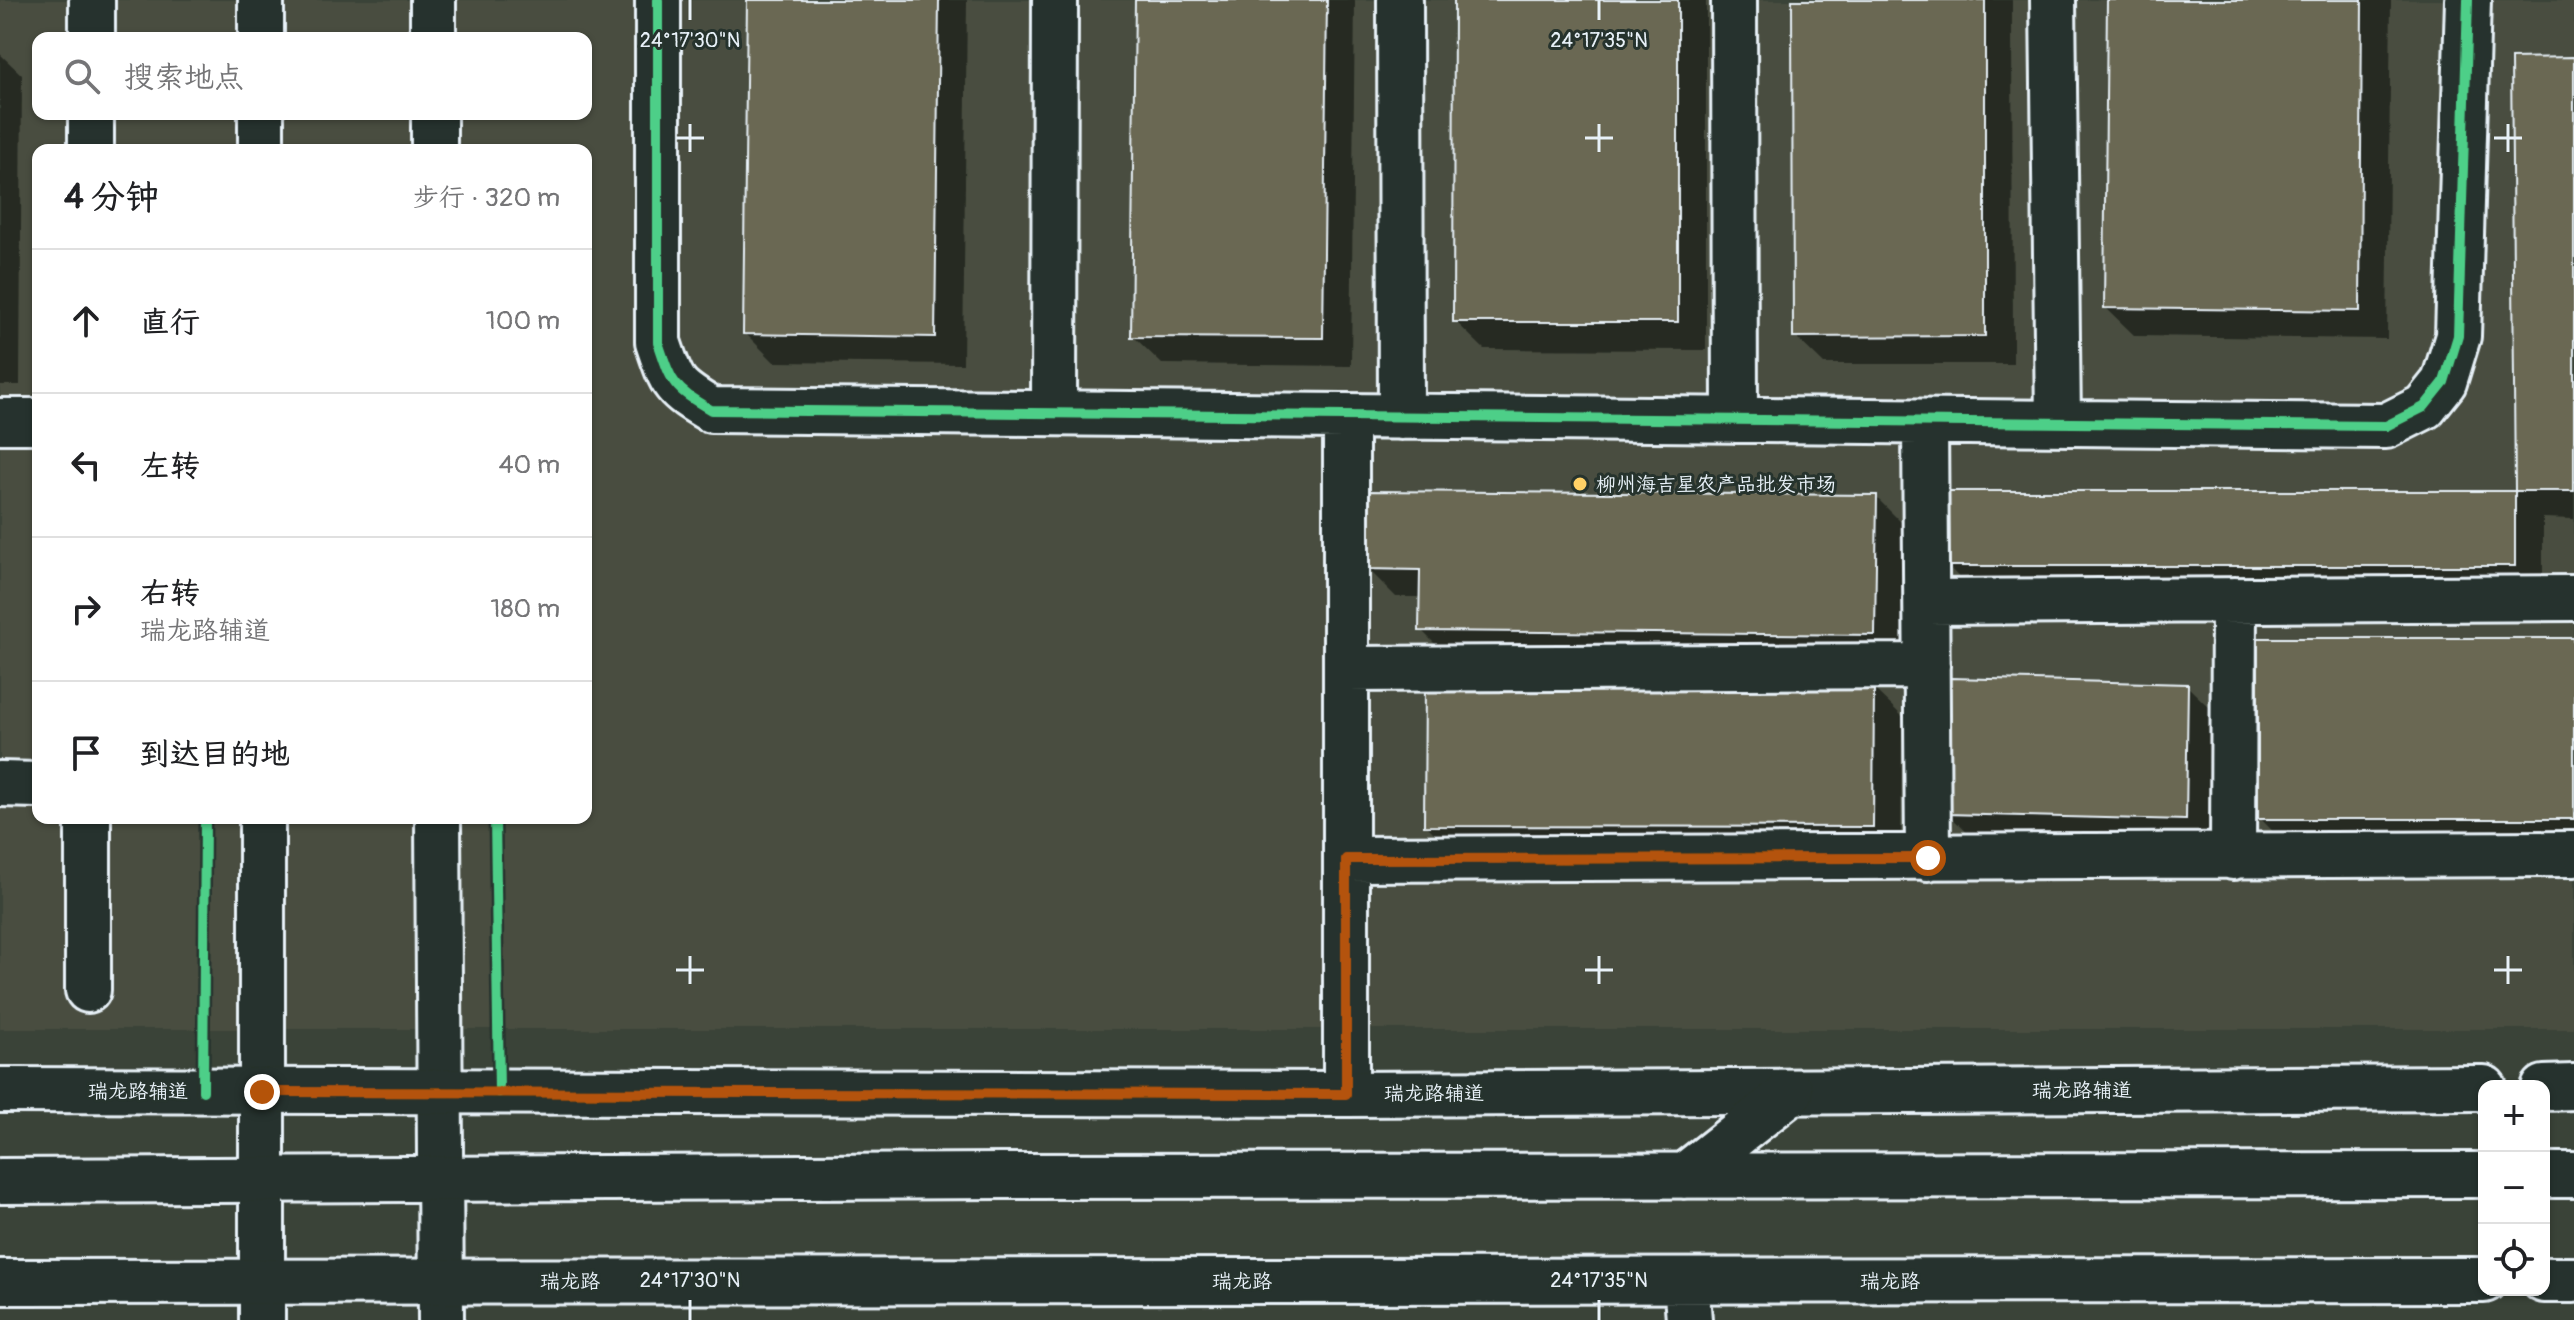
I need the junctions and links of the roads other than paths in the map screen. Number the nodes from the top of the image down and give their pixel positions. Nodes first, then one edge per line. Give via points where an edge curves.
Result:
1 (92, 0) edge
2 (261, 0) edge
3 (433, 0) edge
4 (658, 0) edge
5 (1055, 0) edge
6 (1400, 0) edge
7 (1734, 0) edge
8 (2053, 0) edge
9 (2468, 0) edge
10 (92, 32) edge
11 (261, 32) edge
12 (433, 32) edge
13 (91, 120) edge
14 (261, 120) edge
15 (434, 120) edge
16 (91, 144) edge
17 (261, 144) edge
18 (434, 144) edge
19 (1054, 413) junction
20 (1346, 416) junction
21 (1401, 417) junction
22 (1735, 420) junction
23 (0, 421) edge
24 (32, 421) edge
25 (1925, 422) junction
26 (2058, 423) junction
27 (2574, 598) edge
28 (2234, 600) junction
29 (1927, 602) junction
30 (1927, 666) junction
31 (1346, 669) junction
32 (0, 784) edge
33 (32, 785) edge
34 (88, 824) edge
35 (262, 824) edge
36 (438, 824) edge
37 (2574, 854) edge
38 (2233, 857) junction
39 (1928, 858) junction
40 (1346, 859) junction
41 (88, 990) dead end
42 (2574, 1087) edge
43 (2478, 1088) edge
44 (2550, 1088) edge
45 (0, 1090) edge
46 (262, 1092) junction
47 (440, 1092) junction
48 (1791, 1092) junction
49 (1346, 1094) junction
50 (2478, 1175) edge
51 (2550, 1175) edge
52 (2574, 1175) edge
53 (1684, 1176) junction
54 (441, 1180) junction
55 (0, 1181) edge
56 (262, 1181) junction
57 (2478, 1280) edge
58 (2550, 1280) edge
59 (2574, 1280) edge
60 (0, 1282) edge
61 (262, 1300) edge
62 (440, 1300) edge
63 (1688, 1300) edge

1 - 10 main road
2 - 11 main road
3 - 12 main road
4 - 19 main road via 658,342 670,379 683,394 711,410
5 - 19 main road
6 - 21 main road
7 - 22 main road
8 - 26 main road
9 - 26 main road via 2458,336 2444,382 2424,407 2386,426
13 - 16 main road
14 - 17 main road
15 - 18 main road
19 - 20 main road
20 - 21 main road
20 - 31 main road
21 - 22 main road
22 - 25 main road
23 - 24 main road
25 - 26 main road
25 - 29 main road
27 - 28 main road
28 - 29 main road
28 - 38 main road
29 - 30 main road
30 - 31 main road
30 - 39 main road
31 - 40 main road
32 - 33 main road
34 - 41 main road
35 - 46 main road
36 - 47 main road
37 - 38 main road
38 - 39 main road
39 - 40 main road
40 - 49 main road
42 - 44 main road
43 - 48 main road, 瑞龙路辅道
45 - 46 main road, 瑞龙路辅道
46 - 47 main road, 瑞龙路辅道
46 - 56 main road
47 - 49 main road, 瑞龙路辅道
47 - 54 main road
48 - 49 main road, 瑞龙路辅道
48 - 53 main road
50 - 53 main road
51 - 52 main road
53 - 54 main road
54 - 56 main road
54 - 62 main road
55 - 56 main road
56 - 61 main road
57 - 63 main road, 瑞龙路 via 1993,1281
58 - 59 main road
60 - 61 main road, 瑞龙路
61 - 62 main road, 瑞龙路
62 - 63 main road, 瑞龙路

